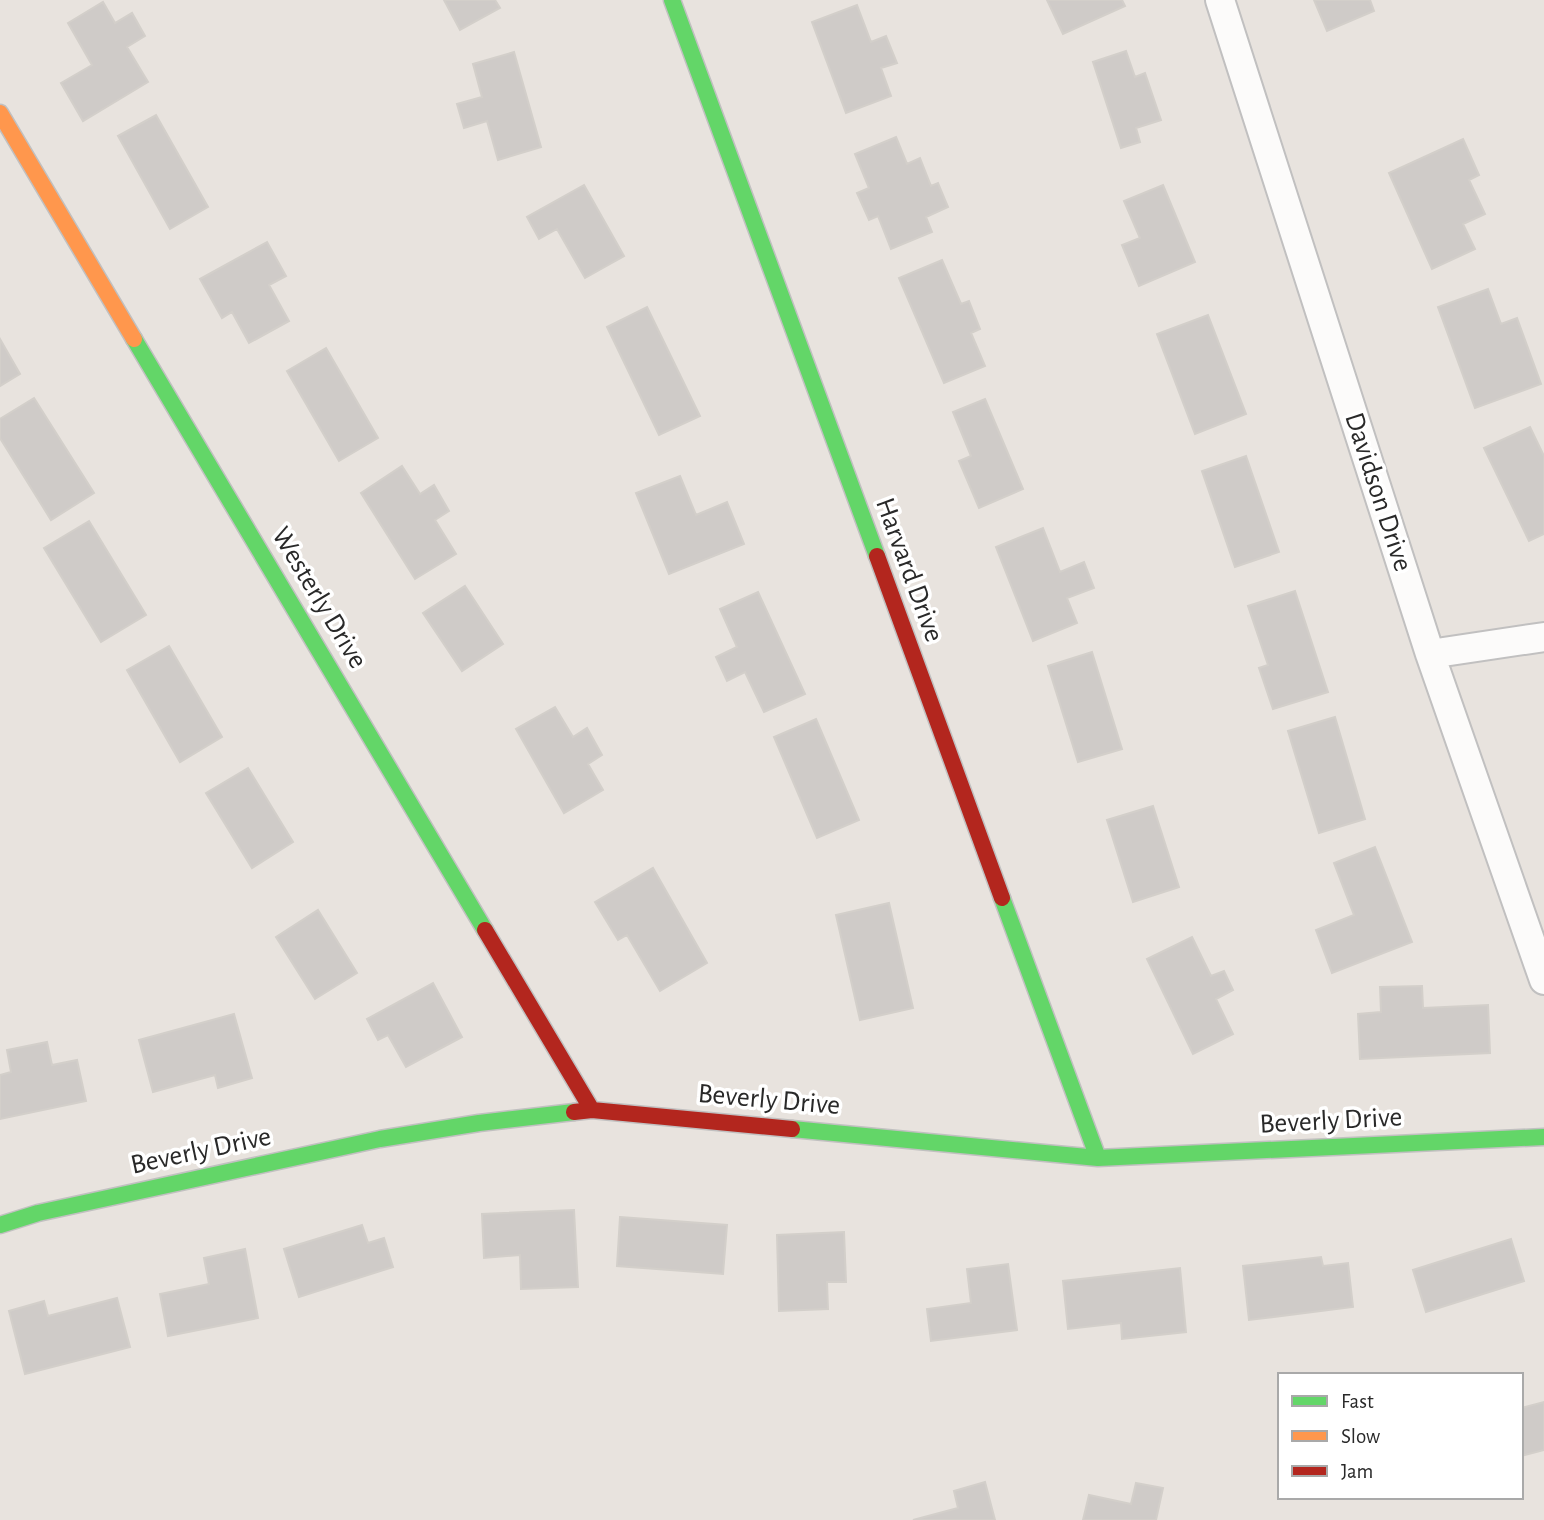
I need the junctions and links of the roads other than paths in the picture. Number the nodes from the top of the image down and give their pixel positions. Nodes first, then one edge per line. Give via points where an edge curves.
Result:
1 (672, 0) edge
2 (1220, 0) edge
3 (0, 113) edge
4 (1544, 637) edge
5 (1430, 654) junction
6 (1544, 980) edge
7 (592, 1110) junction
8 (1544, 1137) edge
9 (1098, 1158) junction
10 (0, 1225) edge

1 - 9 street, Harvard Drive
2 - 5 street, Davidson Drive
3 - 7 street, Westerly Drive
4 - 5 street
5 - 6 street, Davidson Drive
7 - 9 street, Beverly Drive
7 - 10 street, Beverly Drive via 380,1139
8 - 9 street, Beverly Drive

